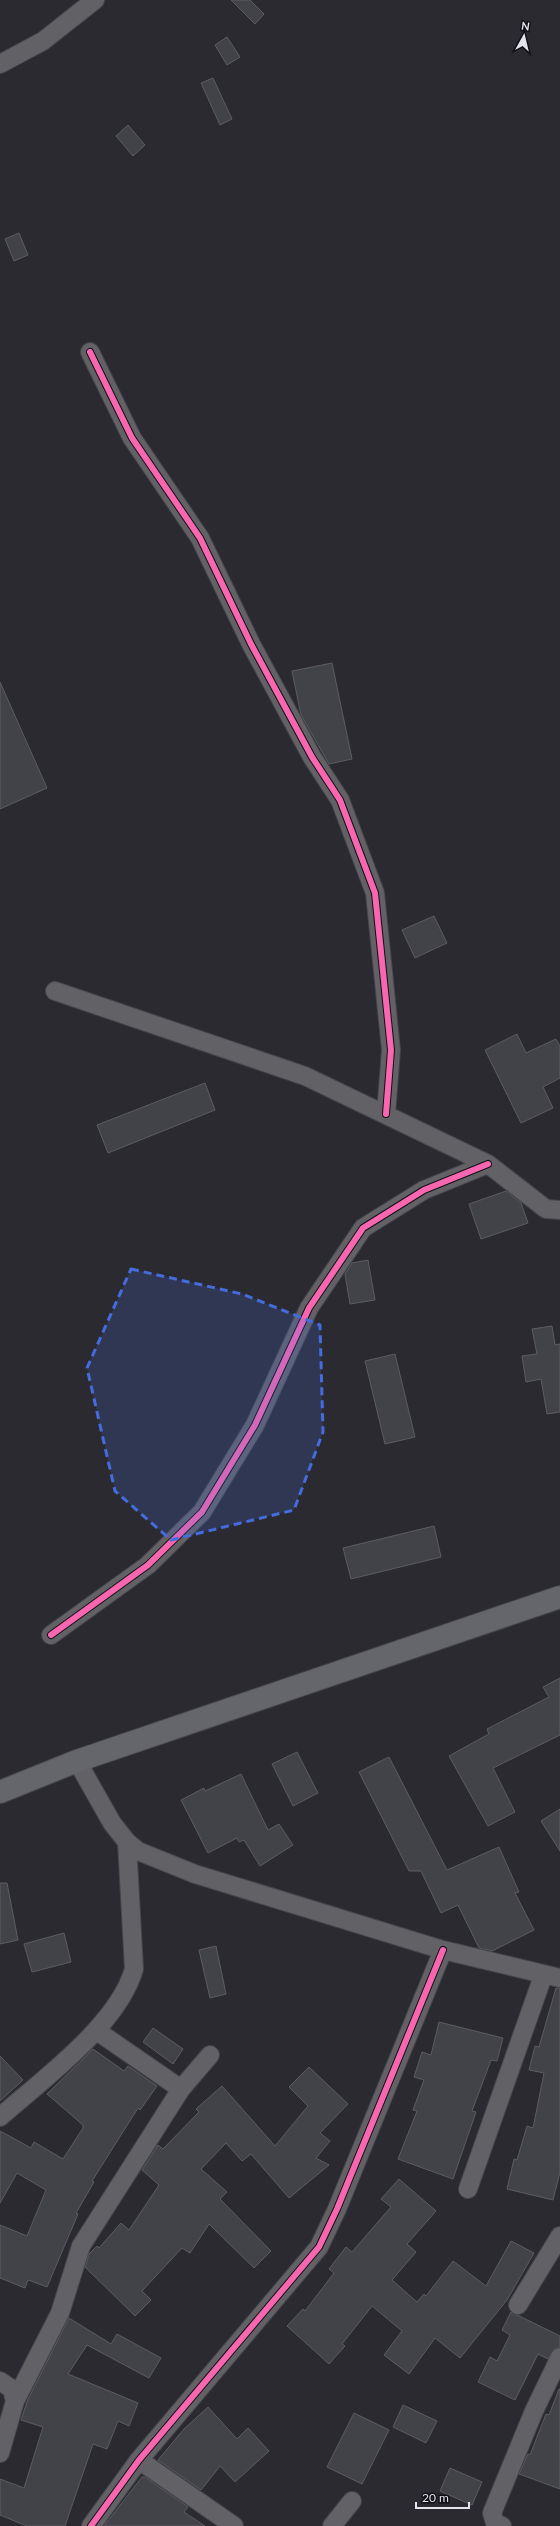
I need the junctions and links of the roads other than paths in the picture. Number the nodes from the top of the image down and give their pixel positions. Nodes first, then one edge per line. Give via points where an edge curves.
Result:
1 (95, 0) edge
2 (0, 64) edge
3 (90, 352) dead end
4 (55, 991) dead end
5 (386, 1114) junction
6 (488, 1164) junction
7 (560, 1210) edge
8 (560, 1597) edge
9 (51, 1635) dead end
10 (77, 1761) junction
11 (0, 1792) edge
12 (127, 1842) junction
13 (443, 1950) junction
14 (551, 1977) edge
15 (97, 2031) junction
16 (210, 2055) dead end
17 (181, 2089) junction
18 (0, 2117) edge
19 (468, 2189) dead end
20 (560, 2236) edge
21 (518, 2305) dead end
22 (560, 2358) edge
23 (0, 2381) edge
24 (15, 2401) junction
25 (0, 2453) edge
26 (139, 2460) junction
27 (352, 2501) dead end
28 (91, 2526) edge
29 (234, 2526) edge
30 (332, 2526) edge
31 (502, 2526) edge

1 - 2 street via 44,41
3 - 5 street via 132,438 200,538 251,644 312,757 340,800 375,893 391,1050
4 - 5 street via 304,1076
5 - 6 street
6 - 7 street via 546,1208
6 - 9 street via 424,1190 363,1228 309,1308 256,1425 202,1512 148,1565
8 - 10 main road
10 - 11 main road
10 - 12 street via 112,1823
12 - 13 street via 138,1850 194,1874
12 - 15 street via 134,1969 124,1994
13 - 14 street
13 - 26 street via 340,2202 319,2247
14 - 19 street
15 - 17 street
15 - 18 street
16 - 17 street
17 - 24 street via 81,2246 60,2313
20 - 21 street
22 - 31 street via 534,2411 492,2513 495,2523
23 - 24 street via 12,2389
24 - 25 street
26 - 28 street
26 - 29 street
27 - 30 street

